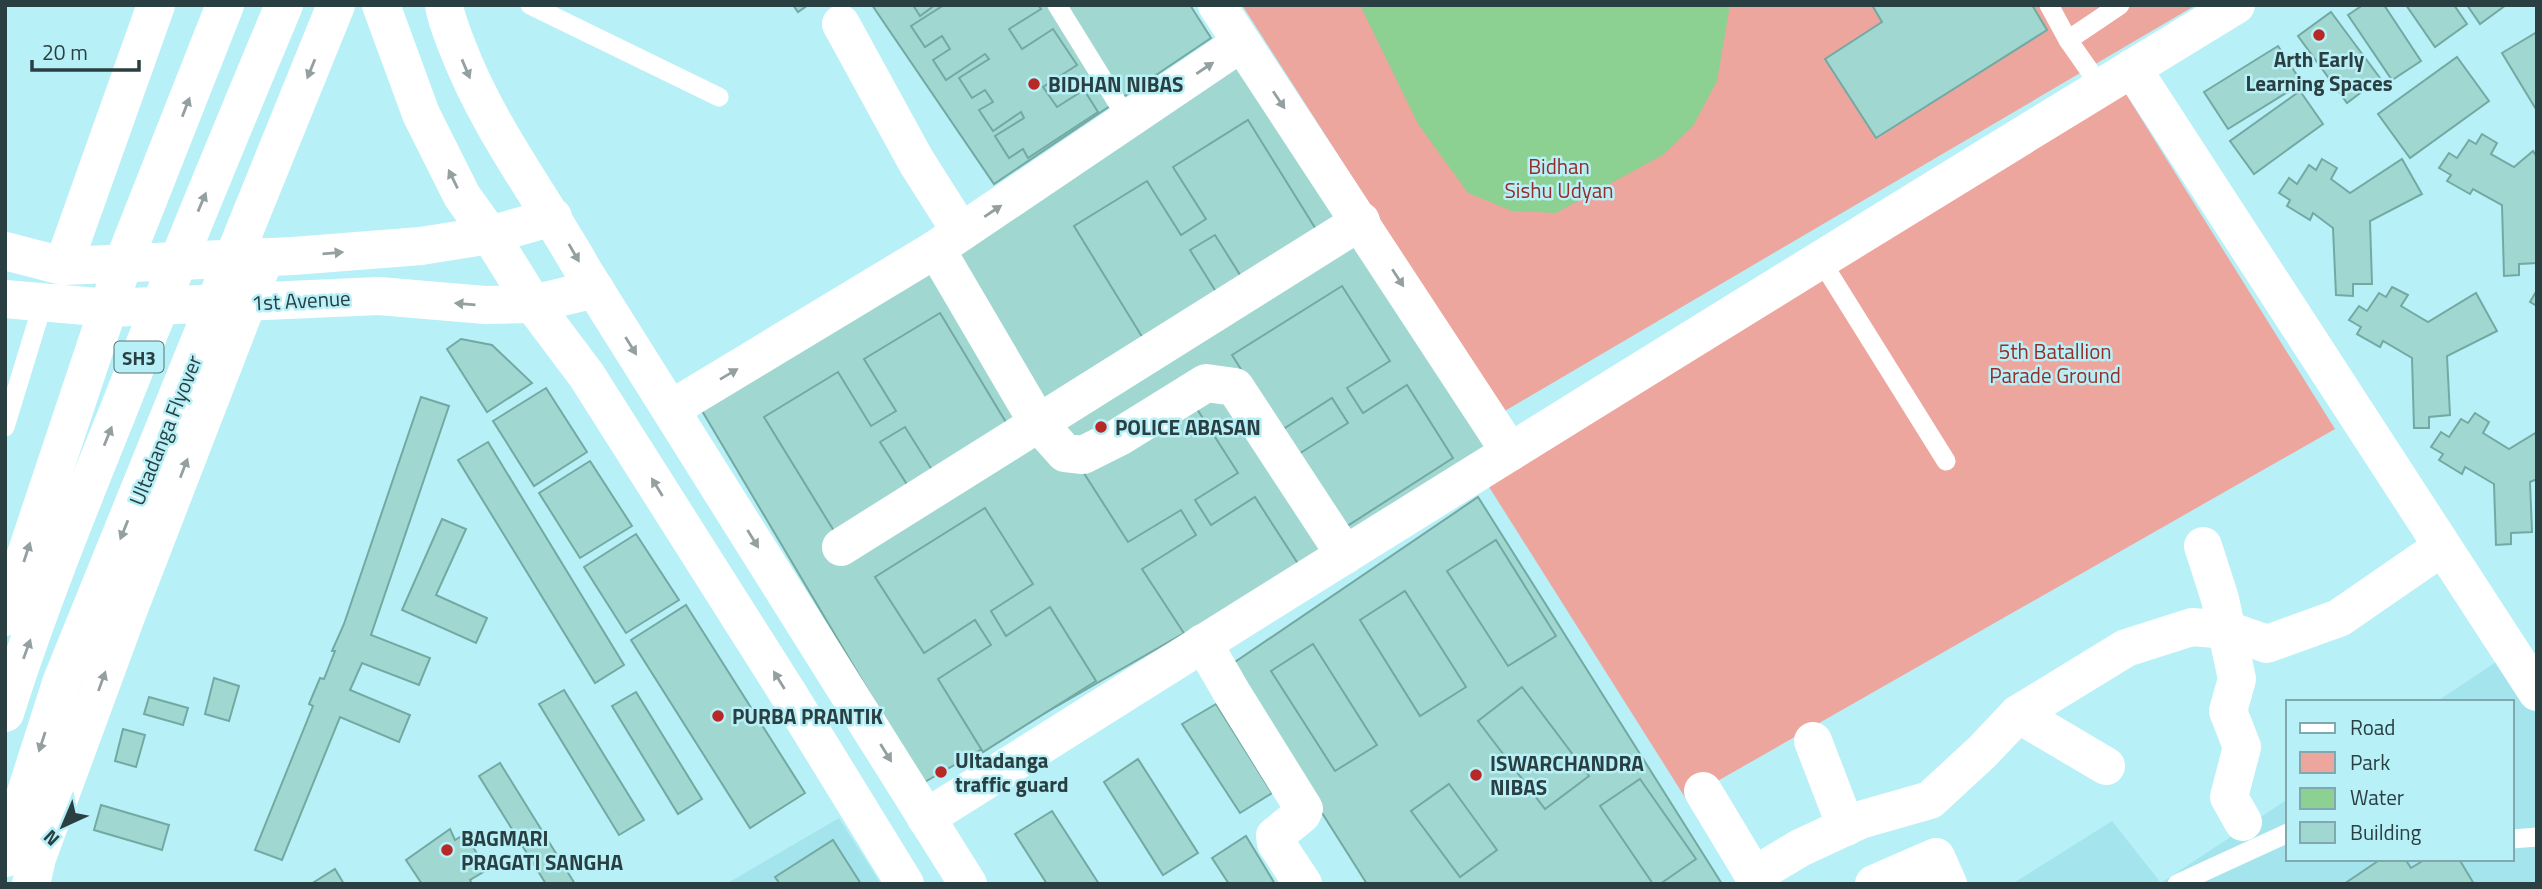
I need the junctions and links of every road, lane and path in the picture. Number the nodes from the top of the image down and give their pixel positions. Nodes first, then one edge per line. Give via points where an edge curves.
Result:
1 (156, 5) edge
2 (225, 5) edge
3 (284, 5) edge
4 (336, 5) edge
5 (381, 5) edge
6 (444, 5) edge
7 (530, 5) edge
8 (1057, 5) edge
9 (1217, 5) edge
10 (2049, 5) edge
11 (2120, 5) edge
12 (2236, 5) edge
13 (841, 24) dead end
14 (2068, 40) junction
15 (1241, 43) junction
16 (2116, 78) junction
17 (719, 97) dead end
18 (1128, 120) junction
19 (553, 217) junction
20 (1361, 221) junction
21 (490, 235) junction
22 (949, 240) junction
23 (5, 251) edge
24 (265, 257) junction
25 (1820, 259) junction
26 (124, 261) junction
27 (63, 265) junction
28 (595, 289) junction
29 (5, 299) edge
30 (248, 302) junction
31 (43, 303) junction
32 (533, 304) junction
33 (109, 308) junction
34 (671, 409) junction
35 (1038, 423) junction
36 (5, 427) edge
37 (1510, 452) junction
38 (1946, 461) dead end
39 (2203, 546) dead end
40 (842, 547) dead end
41 (2442, 547) junction
42 (1345, 555) junction
43 (5, 617) edge
44 (2227, 630) junction
45 (1203, 643) junction
46 (2537, 692) edge
47 (5, 713) edge
48 (2018, 714) junction
49 (1814, 741) dead end
50 (2106, 766) dead end
51 (1703, 791) dead end
52 (926, 818) junction
53 (2243, 822) dead end
54 (1846, 827) junction
55 (2286, 834) edge
56 (2537, 837) edge
57 (2514, 839) edge
58 (5, 858) edge
59 (1757, 879) edge
60 (31, 884) edge
61 (905, 884) edge
62 (968, 884) edge
63 (1303, 884) edge
64 (1874, 884) edge
65 (1948, 884) edge
66 (2177, 884) edge

1 - 27 street
26 -> 2 street
47 -> 3 street, SH3 via 99,459
4 -> 58 street, Ultadanga Flyover / SH3 via 61,683
21 -> 5 street via 462,196 421,114
6 -> 19 street via 468,75 515,162
7 - 17 lane
8 - 18 lane
9 - 15 street
10 - 14 lane
11 - 14 lane
12 - 16 street
13 - 22 street via 916,161
14 - 16 lane
18 -> 15 street
15 -> 20 street
16 - 25 street
16 - 41 street
22 -> 18 street
19 - 21 street
19 -> 28 street
20 - 35 street
20 -> 37 street
24 -> 21 street via 421,246
21 - 32 street
34 -> 22 street
22 - 35 street
23 - 27 street
24 - 26 street
24 - 30 street
25 - 37 street
25 - 38 lane
26 - 27 street
26 - 33 street
28 - 32 street, 1st Avenue
28 -> 34 street
29 - 31 street, 1st Avenue
32 -> 30 street, 1st Avenue via 485,306 379,296
30 - 33 street, 1st Avenue
60 -> 30 street via 127,614
31 - 33 street, 1st Avenue
31 - 36 lane
61 -> 32 street via 587,376
43 -> 33 street
34 -> 52 street
35 - 40 street
35 - 42 street via 1065,453 1083,455 1206,383 1235,387
37 - 42 street
39 - 44 street
41 - 44 street via 2339,618 2267,644
41 - 46 street
42 - 45 street
44 - 48 street via 2192,627 2126,648
44 - 53 street via 2237,679 2228,711 2242,747 2229,797
45 - 52 street
45 - 63 street via 1304,809 1275,836
48 - 50 street
48 - 54 street via 1930,800
49 - 54 street
51 - 59 street
52 - 62 street
54 - 59 street via 1800,848
55 - 66 lane
56 - 57 lane
64 - 65 street via 1936,857

